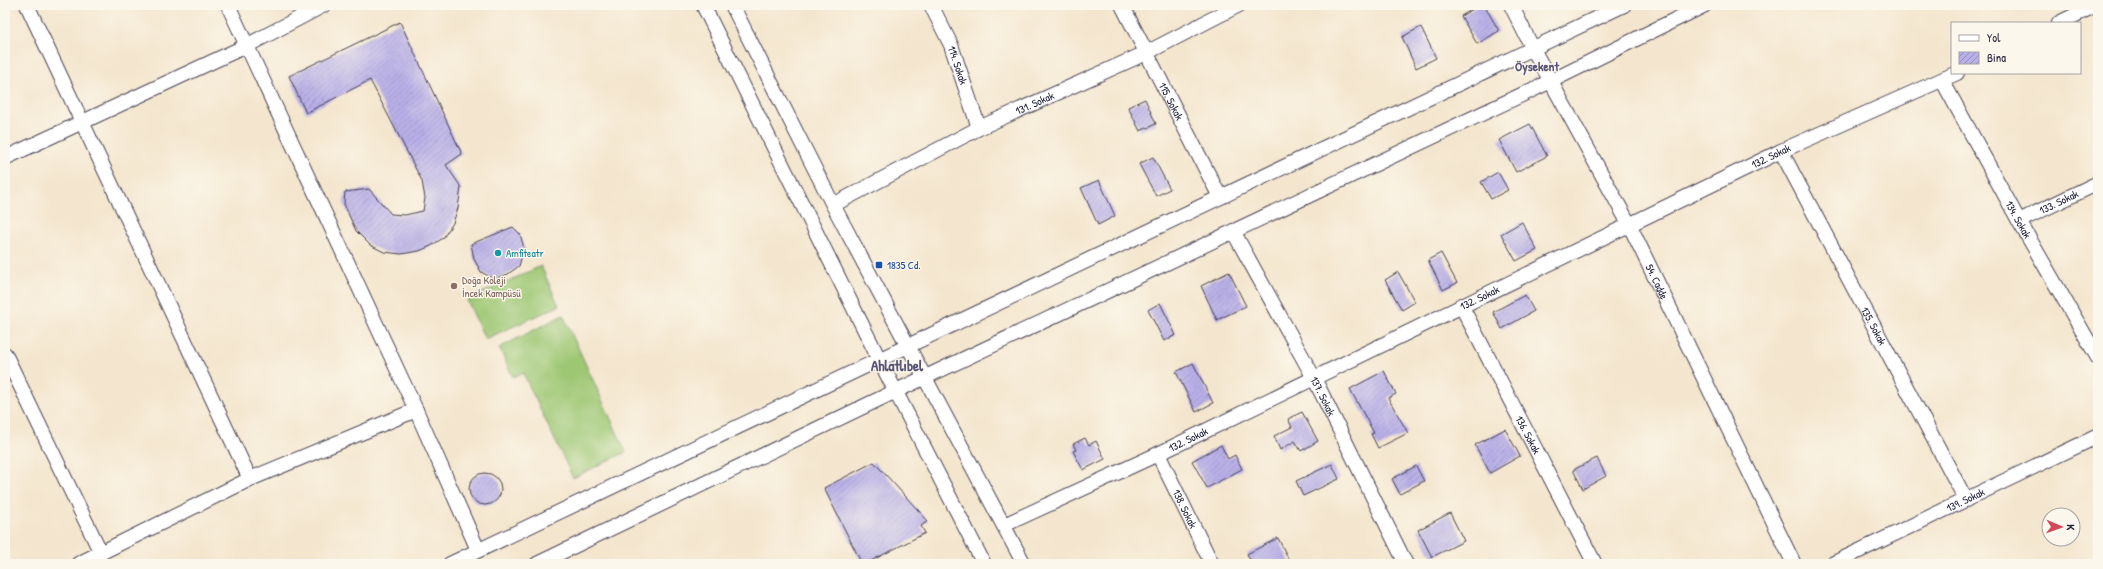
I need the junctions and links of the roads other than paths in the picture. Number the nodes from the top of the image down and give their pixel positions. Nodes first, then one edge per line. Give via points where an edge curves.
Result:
1 (26, 5) edge
2 (228, 5) edge
3 (324, 5) edge
4 (704, 5) edge
5 (732, 5) edge
6 (931, 5) edge
7 (1122, 5) edge
8 (1239, 5) edge
9 (1511, 5) edge
10 (1624, 5) edge
11 (1705, 5) edge
12 (2096, 5) edge
13 (2061, 22) edge
14 (248, 45) junction
15 (1533, 49) junction
16 (1146, 53) junction
17 (1954, 74) edge
18 (1942, 80) junction
19 (1551, 81) junction
20 (81, 121) junction
21 (979, 128) junction
22 (1781, 151) junction
23 (5, 158) edge
24 (2098, 183) edge
25 (1220, 197) junction
26 (833, 205) junction
27 (2019, 221) junction
28 (1629, 224) junction
29 (1233, 231) junction
30 (1461, 305) junction
31 (908, 346) junction
32 (5, 354) edge
33 (2098, 358) edge
34 (879, 359) junction
35 (924, 378) junction
36 (1314, 378) junction
37 (896, 390) junction
38 (416, 410) junction
39 (2098, 436) edge
40 (1158, 454) junction
41 (250, 479) junction
42 (1966, 500) junction
43 (1004, 525) junction
44 (478, 550) junction
45 (101, 553) junction
46 (78, 564) edge
47 (450, 564) edge
48 (537, 564) edge
49 (984, 564) edge
50 (1024, 564) edge
51 (1212, 564) edge
52 (1406, 564) edge
53 (1595, 564) edge
54 (1794, 564) edge
55 (1832, 564) edge

1 - 20 street
2 - 14 street
3 - 14 street
4 - 34 street
5 - 26 street
6 - 21 street, 114. Sokak via 951,45
7 - 16 street, 115. Sokak
8 - 16 street, 131. Sokak
9 - 15 street, 54. Cadde
10 - 15 street
11 - 19 street
12 - 13 street
14 - 20 street
14 - 38 street
15 - 19 street, 54. Cadde
15 - 25 street
16 - 21 street, 131. Sokak
16 - 25 street, 115. Sokak
17 - 18 street, 132. Sokak
18 - 22 street, 132. Sokak
18 - 27 street, 134. Sokak
19 - 28 street, 54. Cadde
19 - 29 street
20 - 23 street
20 - 41 street
21 - 26 street, 131. Sokak
22 - 28 street, 132. Sokak
22 - 42 street, 135. Sokak
24 - 27 street, 133. Sokak
25 - 31 street
26 - 31 street
27 - 33 street, 134. Sokak
28 - 30 street, 132. Sokak
28 - 54 street, 54. Cadde
29 - 35 street
29 - 36 street, 137. Sokak
30 - 36 street, 132. Sokak
30 - 53 street, 136. Sokak
31 - 34 street
31 - 35 street
32 - 45 street
34 - 37 street
34 - 44 street
35 - 37 street
35 - 43 street
36 - 40 street, 132. Sokak
36 - 52 street, 137. Sokak
37 - 48 street
37 - 49 street
38 - 41 street
38 - 44 street
39 - 42 street, 139. Sokak
40 - 43 street, 132. Sokak
40 - 51 street, 138. Sokak
41 - 45 street
42 - 55 street, 139. Sokak
43 - 50 street
44 - 47 street
45 - 46 street

